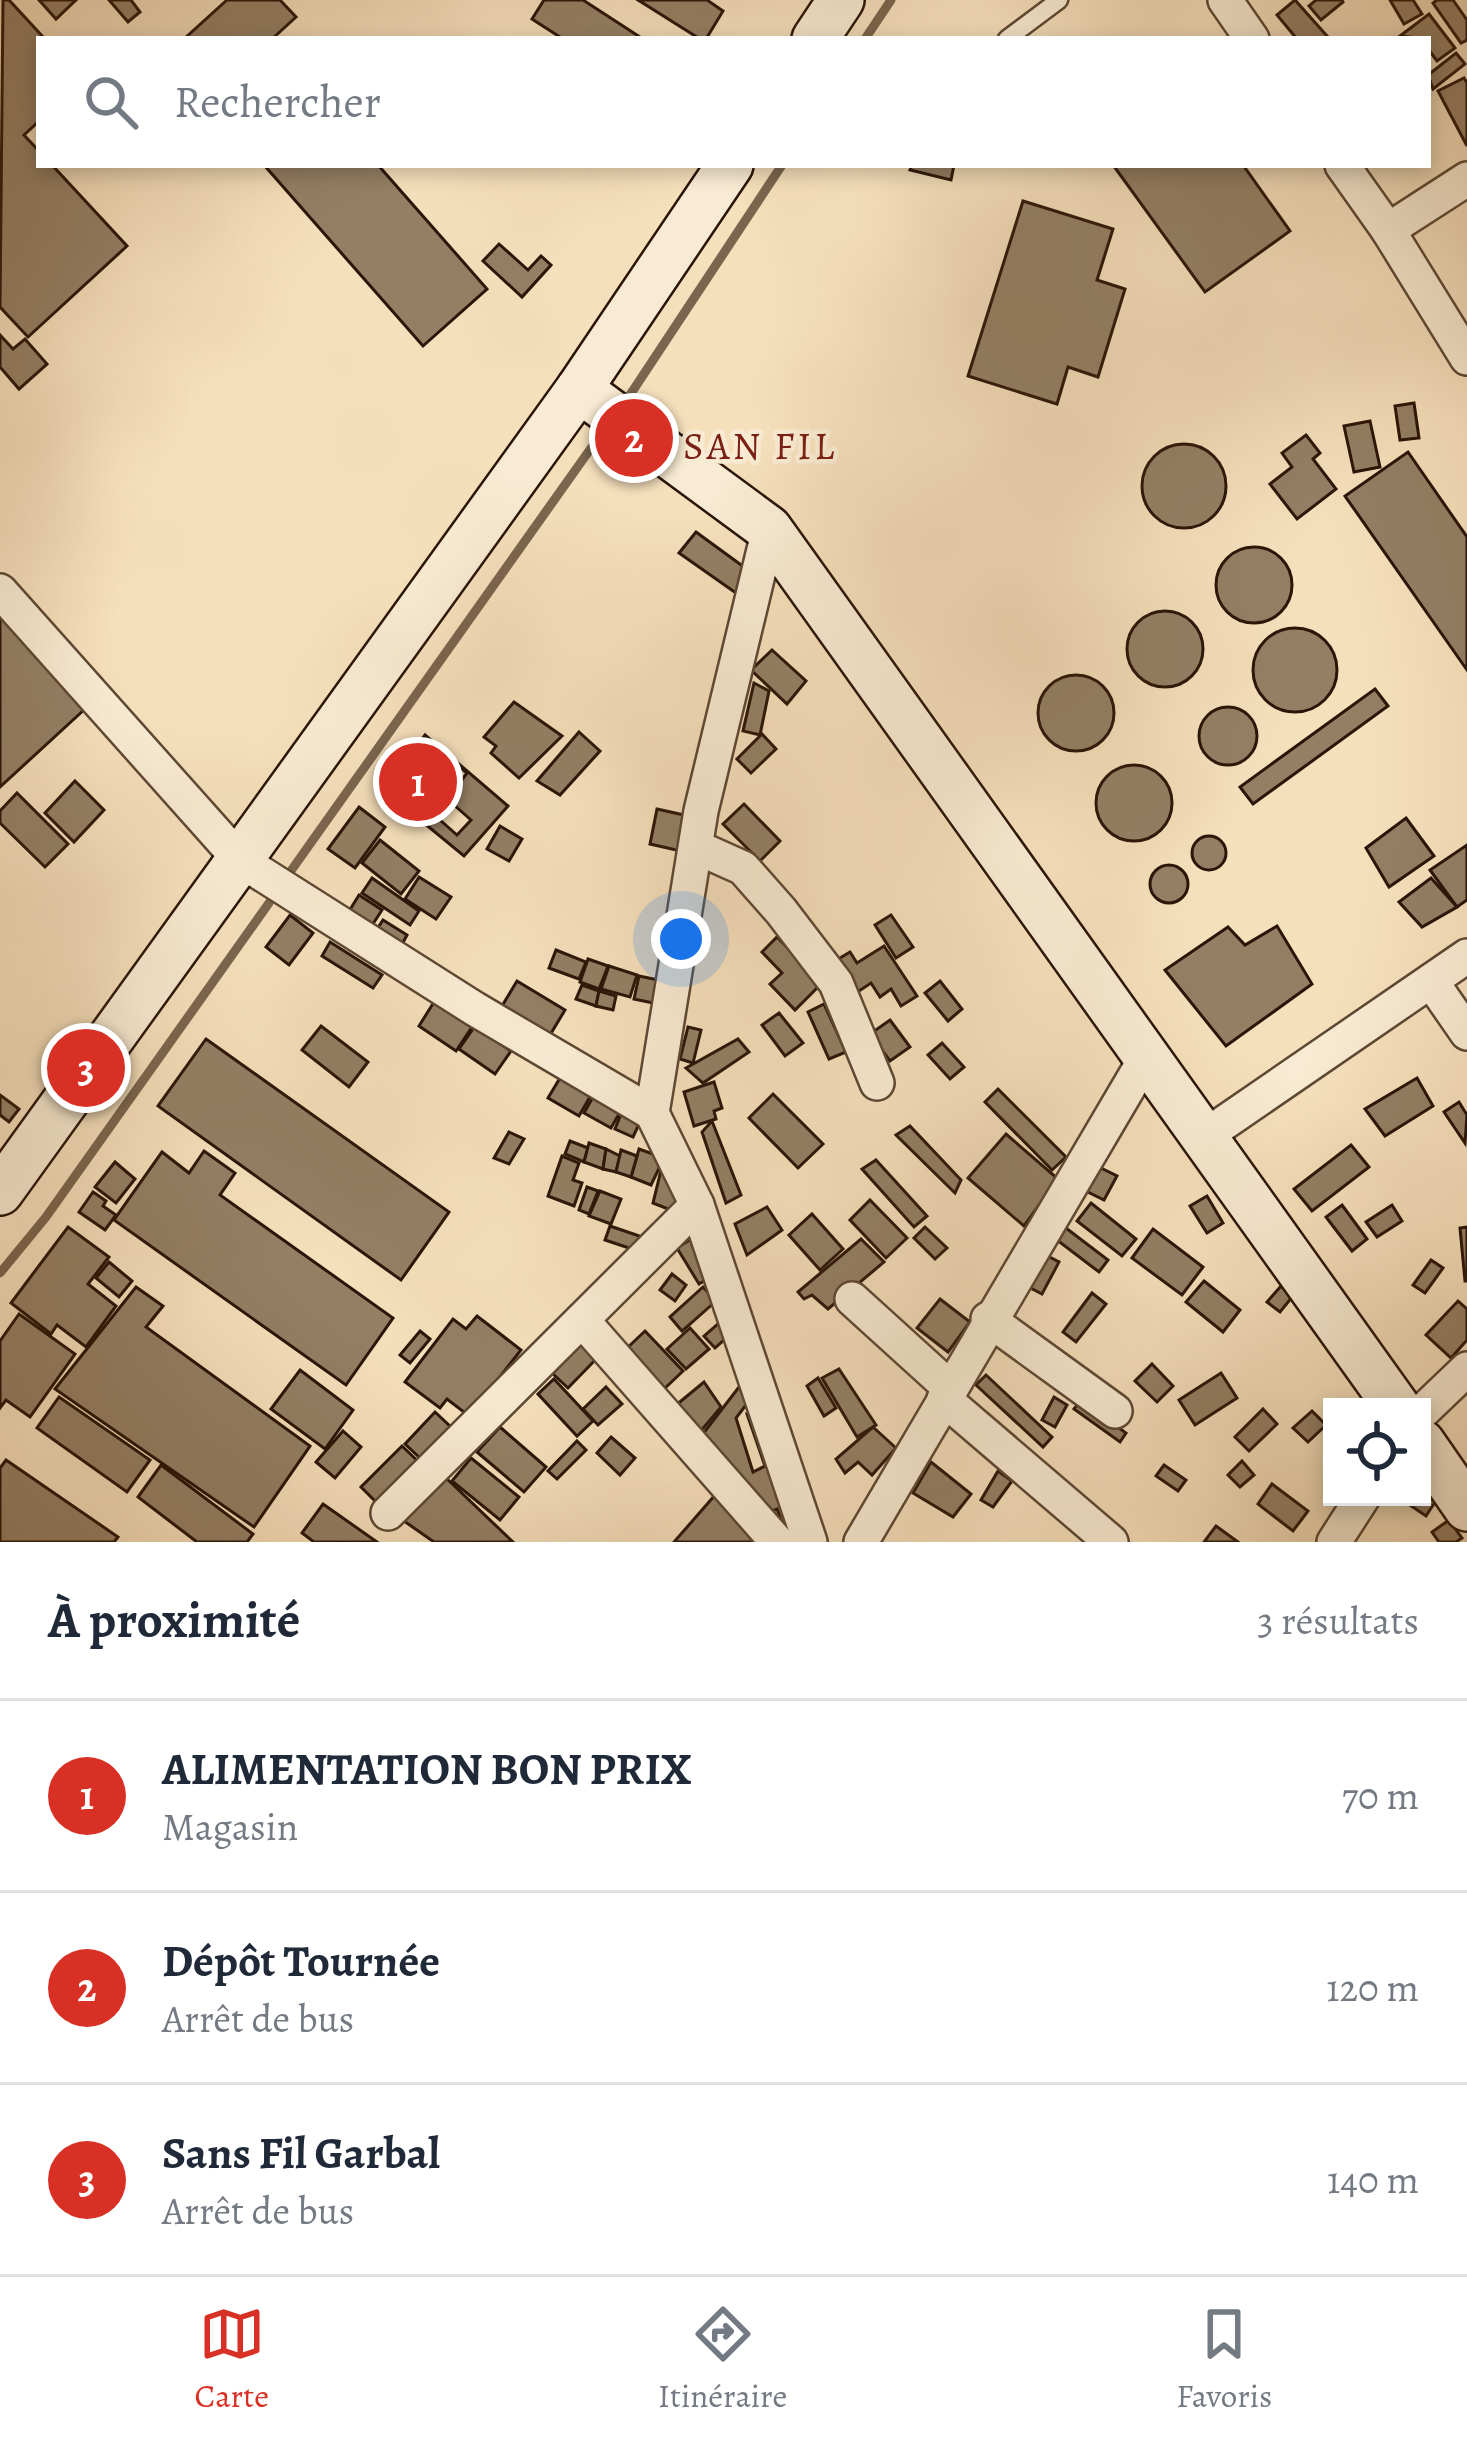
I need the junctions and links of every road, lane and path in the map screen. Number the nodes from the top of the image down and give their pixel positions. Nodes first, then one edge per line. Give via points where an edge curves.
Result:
1 (1058, 0) edge
2 (1225, 0) edge
3 (1011, 36) edge
4 (1250, 36) edge
5 (728, 168) edge
6 (1344, 168) edge
7 (1467, 179) edge
8 (1388, 230) junction
9 (1467, 358) edge
10 (579, 389) junction
11 (769, 529) junction
12 (0, 591) edge
13 (697, 847) junction
14 (240, 860) junction
15 (1467, 956) edge
16 (1431, 981) junction
17 (1467, 1033) edge
18 (1147, 1055) junction
19 (877, 1083) dead end
20 (652, 1113) junction
21 (1205, 1136) junction
22 (0, 1192) edge
23 (697, 1205) junction
24 (852, 1299) dead end
25 (988, 1319) junction
26 (582, 1320) junction
27 (1467, 1369) edge
28 (947, 1394) junction
29 (1390, 1398) edge
30 (1431, 1403) edge
31 (1114, 1412) dead end
32 (1431, 1456) edge
33 (1357, 1506) edge
34 (1467, 1508) edge
35 (388, 1513) dead end
36 (776, 1542) edge
37 (810, 1542) edge
38 (860, 1542) edge
39 (1111, 1542) edge
40 (1334, 1542) edge

1 - 3 lane
2 - 4 street
5 - 10 street
6 - 8 street
7 - 8 street
8 - 9 street
10 - 11 street
10 - 14 street
11 - 13 street
11 - 18 street
12 - 14 street
13 - 19 street via 743,868 836,982
13 - 20 street
14 - 20 street
14 - 22 street
15 - 16 street
16 - 17 street
16 - 21 street
18 - 21 street
18 - 25 street
20 - 23 street
21 - 29 street
23 - 26 street
23 - 37 street
24 - 28 street
25 - 28 street
25 - 31 street
26 - 35 street
26 - 36 street
27 - 30 street
28 - 38 street
28 - 39 street
32 - 34 street
33 - 40 street

